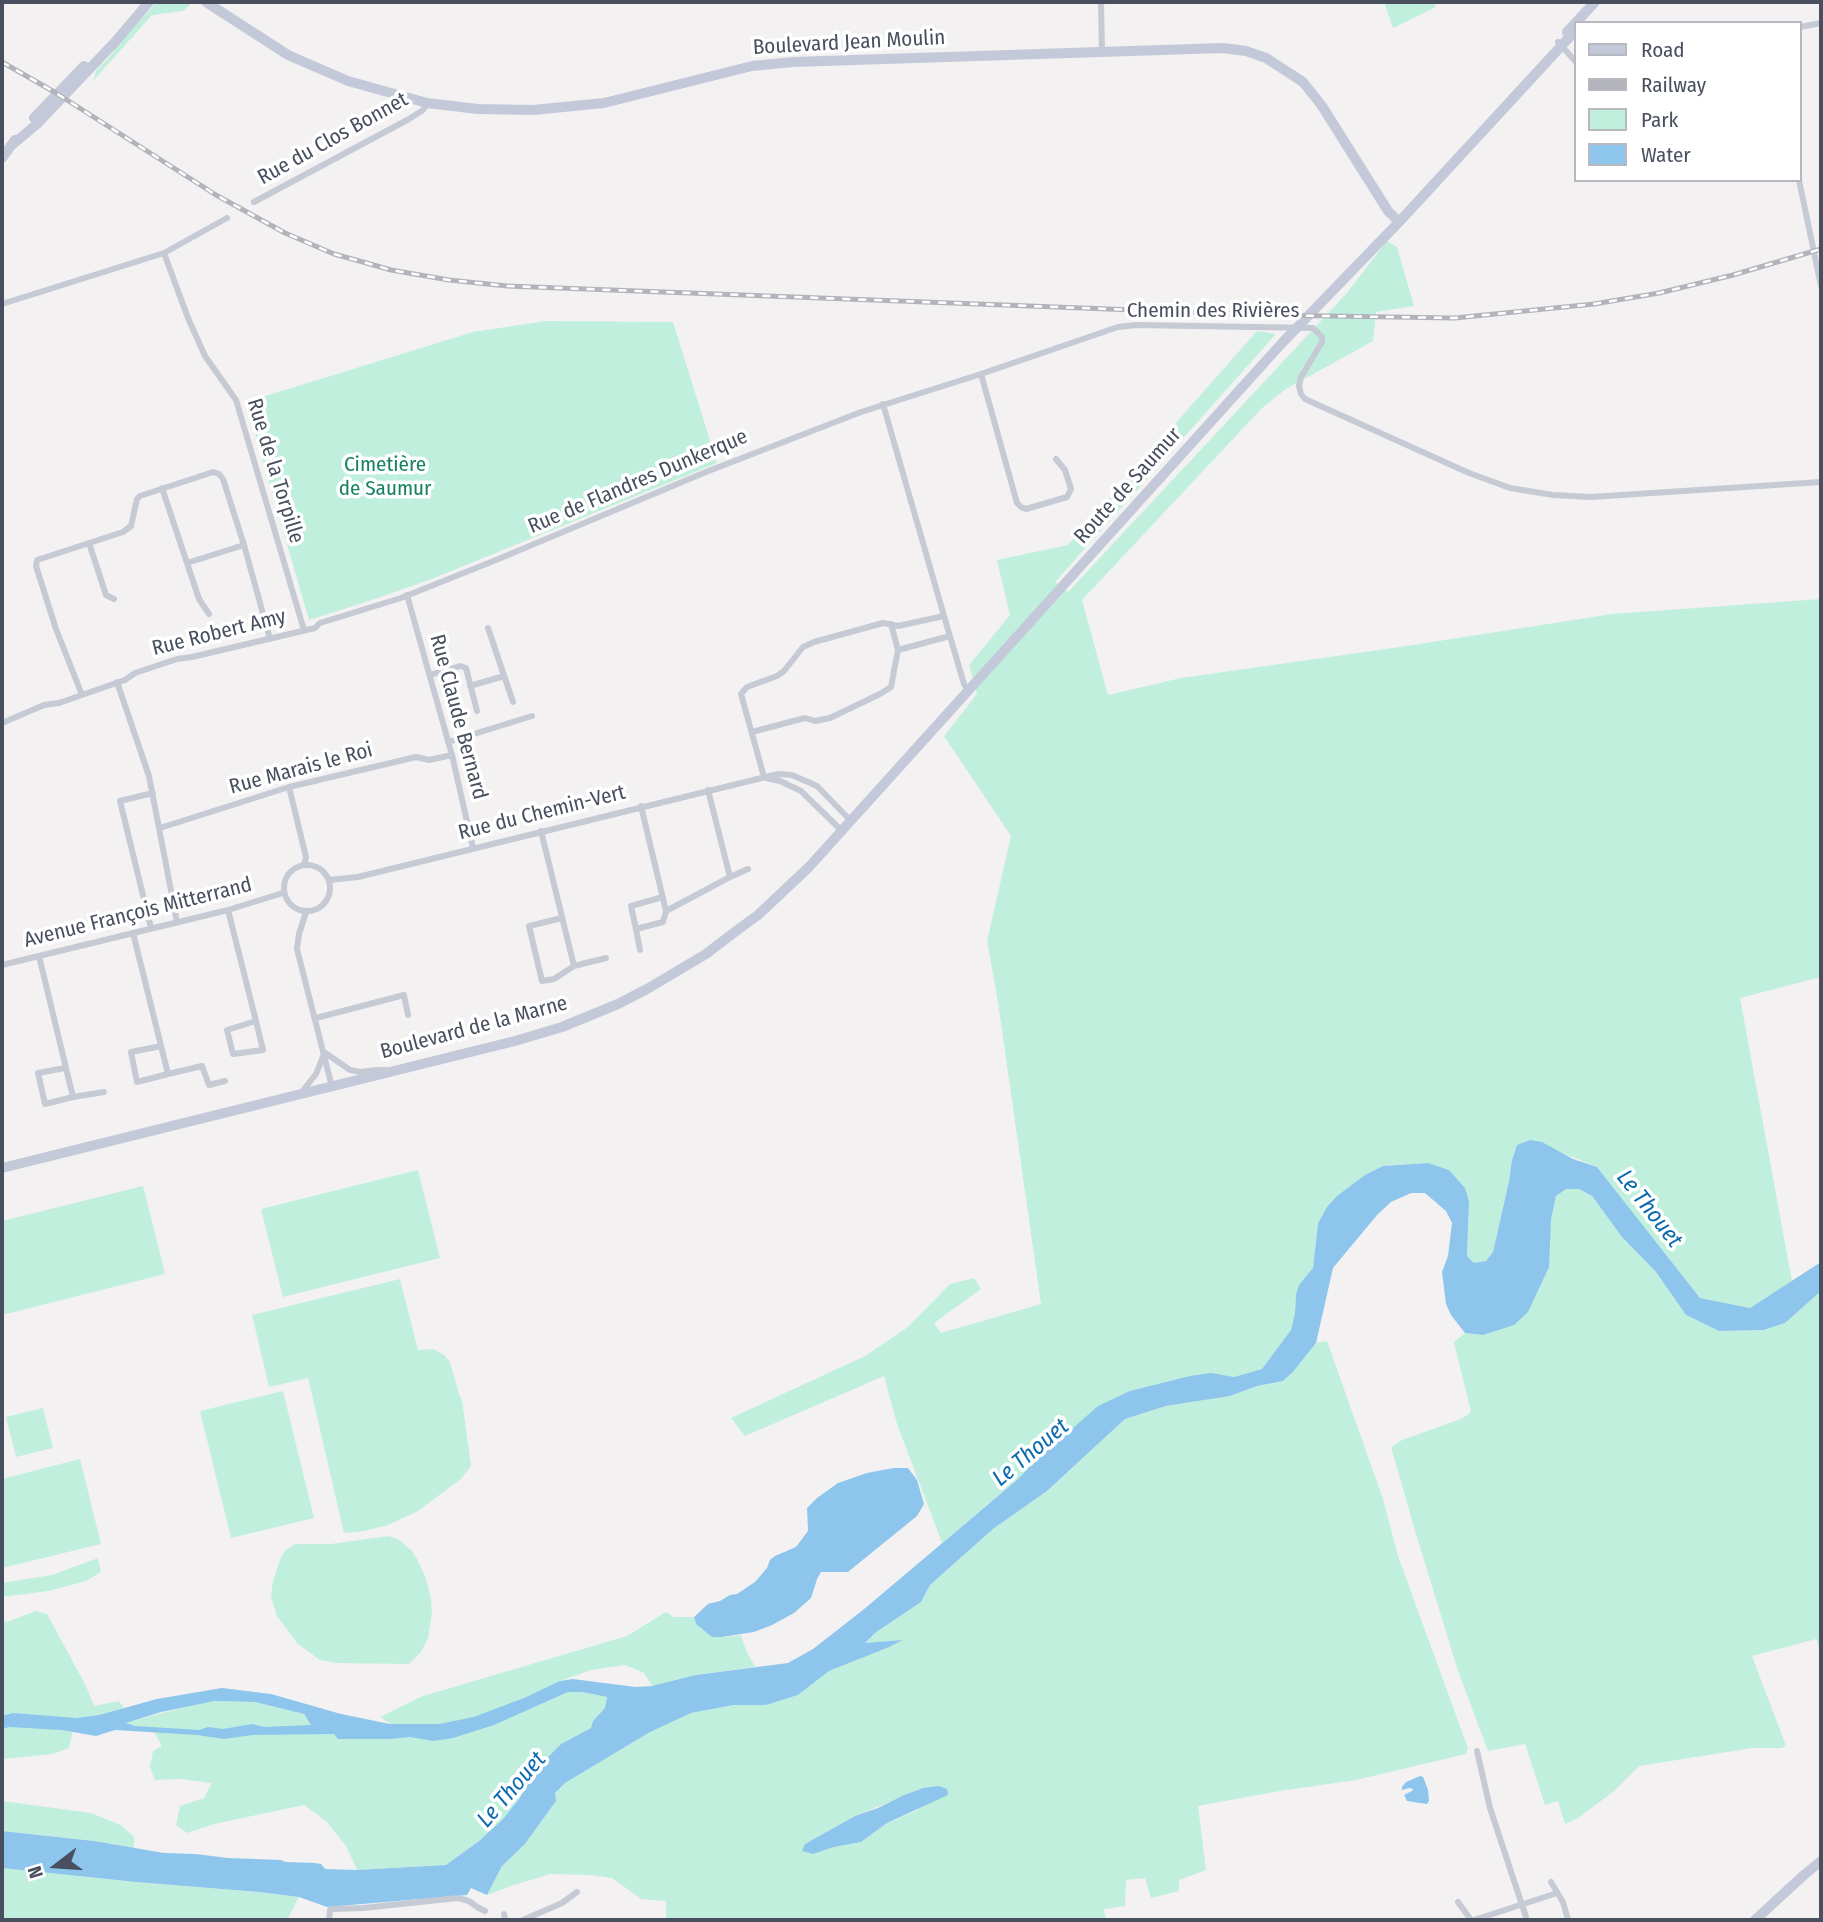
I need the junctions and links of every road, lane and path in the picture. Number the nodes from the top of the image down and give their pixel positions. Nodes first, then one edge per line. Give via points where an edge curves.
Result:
1 (149, 2) edge
2 (206, 2) edge
3 (1101, 2) edge
4 (1595, 2) edge
5 (1603, 2) edge
6 (1579, 21) edge
7 (1585, 21) edge
8 (1821, 23) edge
9 (1574, 27) edge
10 (1802, 27) edge
11 (1574, 32) edge
12 (1560, 43) junction
13 (1102, 52) junction
14 (1574, 60) edge
15 (426, 103) junction
16 (2, 158) edge
17 (1799, 182) edge
18 (254, 202) dead end
19 (228, 218) dead end
20 (1397, 220) junction
21 (164, 253) junction
22 (1821, 286) edge
23 (2, 304) edge
24 (981, 374) junction
25 (883, 404) junction
26 (1056, 459) dead end
27 (1821, 482) edge
28 (162, 488) junction
29 (89, 543) junction
30 (244, 545) junction
31 (187, 564) junction
32 (407, 596) junction
33 (114, 599) dead end
34 (209, 614) dead end
35 (944, 616) junction
36 (891, 624) junction
37 (488, 628) dead end
38 (304, 630) junction
39 (950, 636) junction
40 (270, 639) junction
41 (898, 650) junction
42 (430, 675) junction
43 (504, 676) junction
44 (117, 682) junction
45 (470, 686) junction
46 (969, 692) junction
47 (82, 695) junction
48 (513, 702) dead end
49 (477, 711) dead end
50 (532, 716) dead end
51 (2, 723) edge
52 (752, 732) junction
53 (448, 742) junction
54 (452, 755) junction
55 (764, 777) junction
56 (289, 787) junction
57 (708, 790) junction
58 (153, 793) junction
59 (641, 806) junction
60 (851, 821) junction
61 (160, 828) junction
62 (541, 831) junction
63 (842, 831) junction
64 (473, 848) junction
65 (304, 865) junction
66 (748, 869) dead end
67 (730, 877) junction
68 (329, 880) junction
69 (283, 893) junction
70 (663, 897) junction
71 (228, 910) junction
72 (666, 911) junction
73 (306, 912) junction
74 (562, 918) junction
75 (177, 922) junction
76 (151, 929) junction
77 (636, 929) junction
78 (133, 933) junction
79 (640, 950) dead end
80 (39, 956) junction
81 (606, 958) dead end
82 (2, 965) edge
83 (574, 966) junction
84 (408, 1015) dead end
85 (316, 1018) junction
86 (256, 1021) junction
87 (161, 1046) junction
88 (324, 1052) junction
89 (65, 1068) junction
90 (395, 1071) junction
91 (168, 1074) junction
92 (225, 1081) dead end
93 (332, 1087) junction
94 (104, 1092) dead end
95 (300, 1094) junction
96 (73, 1097) junction
97 (2, 1168) edge
98 (1477, 1751) dead end
99 (1821, 1861) edge
100 (1551, 1882) dead end
101 (577, 1892) dead end
102 (1556, 1894) junction
103 (1458, 1902) dead end
104 (1522, 1906) junction
105 (485, 1911) dead end
106 (329, 1920) edge
107 (523, 1920) edge
108 (1473, 1920) edge
109 (1527, 1920) edge
110 (1569, 1920) edge
111 (1755, 1920) edge

1 - 16 main road via 56,93
2 - 15 main road, Boulevard Jean Moulin via 288,55 348,80
3 - 13 street
4 - 6 main road, Route de Saumur
5 - 7 main road
8 - 10 street
9 - 12 main road, Route de Saumur
11 - 12 main road, Route de Saumur
12 - 14 street
12 - 20 main road, Route de Saumur
13 - 15 main road, Boulevard Jean Moulin via 774,63 604,103 533,110
13 - 20 main road, Boulevard Jean Moulin via 1223,48 1266,58 1304,82
15 - 18 street, Rue du Clos Bonnet via 409,119
17 - 22 street
19 - 21 street
20 - 46 main road, Route de Saumur via 1360,254
21 - 23 street
21 - 38 street, Rue de la Torpille via 205,356 236,400
24 - 25 street, Chemin des Rivières
24 - 26 street via 1021,507 1067,497 1071,489
24 - 27 street, Chemin des Rivières via 1118,327 1313,328 1322,342 1301,377 1299,386 1305,400 1510,488 1614,496
25 - 32 street, Rue de Flandres Dunkerque
25 - 35 street
28 - 29 street via 137,499 128,529
28 - 30 street via 219,474
28 - 31 street
29 - 33 street via 106,595
29 - 47 street via 42,557 36,566
30 - 31 street
30 - 40 street
31 - 34 street
32 - 38 street, Rue Robert Amy
32 - 42 street, Rue Claude Bernard
35 - 36 street
35 - 39 street
36 - 41 street
36 - 52 street via 814,642 803,647 777,676 747,687 741,694
37 - 43 street
38 - 40 street, Rue Robert Amy
39 - 41 street
39 - 46 street
40 - 44 street, Rue Robert Amy via 177,659
41 - 52 street via 891,687 880,694 830,718 805,718
42 - 45 street via 460,666 466,668
42 - 53 street, Rue Claude Bernard
43 - 45 street
43 - 48 street
44 - 47 street, Rue Robert Amy
44 - 58 street
45 - 49 street
46 - 60 main road, Boulevard de la Marne
47 - 51 street, Rue Robert Amy
50 - 53 street
52 - 55 street
53 - 54 street, Rue Claude Bernard
54 - 56 street, Rue Marais le Roi via 429,760 416,757
54 - 64 street, Rue Claude Bernard
55 - 57 street, Rue du Chemin-Vert
55 - 60 street, Rue du Chemin-Vert via 792,775 806,780
55 - 63 street via 801,791
56 - 61 street, Rue Marais le Roi
56 - 65 street
57 - 59 street, Rue du Chemin-Vert
57 - 67 street
58 - 61 street
58 - 76 street via 120,801
59 - 62 street, Rue du Chemin-Vert
59 - 70 street
60 - 63 main road, Boulevard de la Marne
61 - 75 street
62 - 64 street, Rue du Chemin-Vert
62 - 74 street
63 - 90 main road, Boulevard de la Marne via 758,915 648,989 562,1027
64 - 68 street, Rue du Chemin-Vert
65 - 68 street via 319,868
65 - 69 street via 290,871
66 - 67 street
67 - 72 street
68 - 73 street via 326,902
69 - 71 street, Avenue François Mitterrand
69 - 73 street via 292,906
70 - 72 street
70 - 77 street via 631,906
71 - 75 street, Avenue François Mitterrand
71 - 86 street
72 - 77 street via 663,922
73 - 85 street via 297,949
74 - 83 street
74 - 83 street via 529,926 542,981
75 - 76 street, Avenue François Mitterrand
76 - 78 street, Avenue François Mitterrand
77 - 79 street
78 - 80 street, Avenue François Mitterrand
78 - 87 street
80 - 82 street, Avenue François Mitterrand
80 - 89 street
81 - 83 street
84 - 85 street via 404,995
85 - 88 street
86 - 86 street via 263,1050 233,1054 227,1030
87 - 91 street
87 - 91 street via 131,1052 137,1082
88 - 90 street via 350,1070
88 - 93 street
88 - 95 street via 316,1074
89 - 96 street
89 - 96 street via 38,1073 45,1104
90 - 93 main road, Boulevard de la Marne
91 - 92 street via 202,1066 209,1085
93 - 95 main road, Boulevard de la Marne
94 - 96 street
95 - 97 main road, Boulevard de la Marne
98 - 104 street
99 - 111 main road
100 - 102 street
101 - 107 street
102 - 104 street
102 - 110 street
103 - 108 street
104 - 108 street
104 - 109 street
105 - 106 street via 458,1898 330,1910

